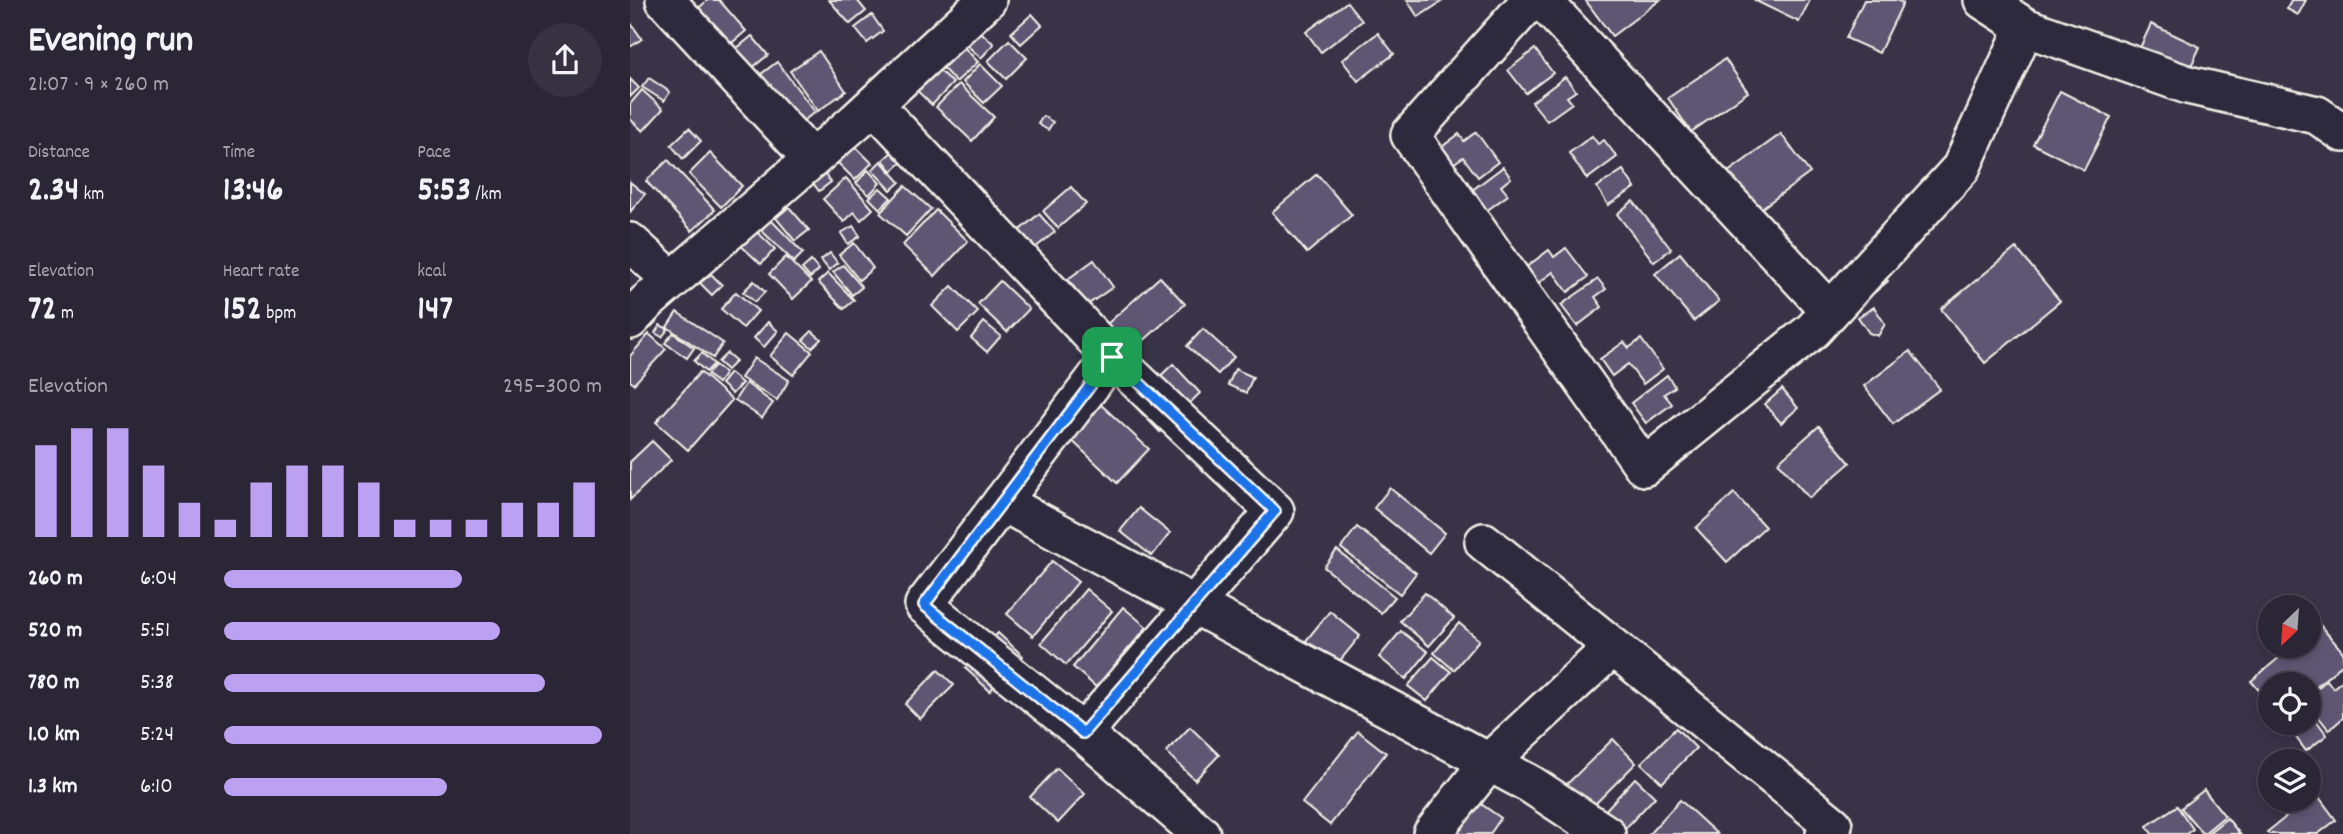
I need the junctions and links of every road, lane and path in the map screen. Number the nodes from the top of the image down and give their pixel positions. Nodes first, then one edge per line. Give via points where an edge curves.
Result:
1 (665, 0) edge
2 (987, 0) edge
3 (1531, 0) edge
4 (1542, 0) edge
5 (1983, 0) edge
6 (2025, 27) junction
7 (874, 105) junction
8 (2343, 133) edge
9 (812, 159) junction
10 (630, 242) edge
11 (672, 281) junction
12 (1830, 311) junction
13 (630, 320) edge
14 (1112, 357) junction
15 (1002, 502) junction
16 (1484, 542) dead end
17 (1194, 605) junction
18 (1613, 647) junction
19 (1083, 733) junction
20 (1489, 762) junction
21 (1200, 834) edge
22 (1432, 834) edge
23 (1606, 834) edge
24 (1825, 834) edge

1 - 9 street
2 - 7 street
3 - 12 street via 1410,135 1644,467
4 - 12 street
5 - 6 street
6 - 8 street via 2188,85 2317,115
6 - 12 street via 1961,169
7 - 9 street
7 - 14 street
9 - 11 street
10 - 11 street
11 - 13 street
14 - 15 street
14 - 17 street via 1275,511
15 - 17 street
15 - 19 street via 924,605
16 - 18 street
17 - 19 street
17 - 20 street
18 - 20 street
18 - 24 street via 1833,825
19 - 21 street
20 - 22 street
20 - 23 street

